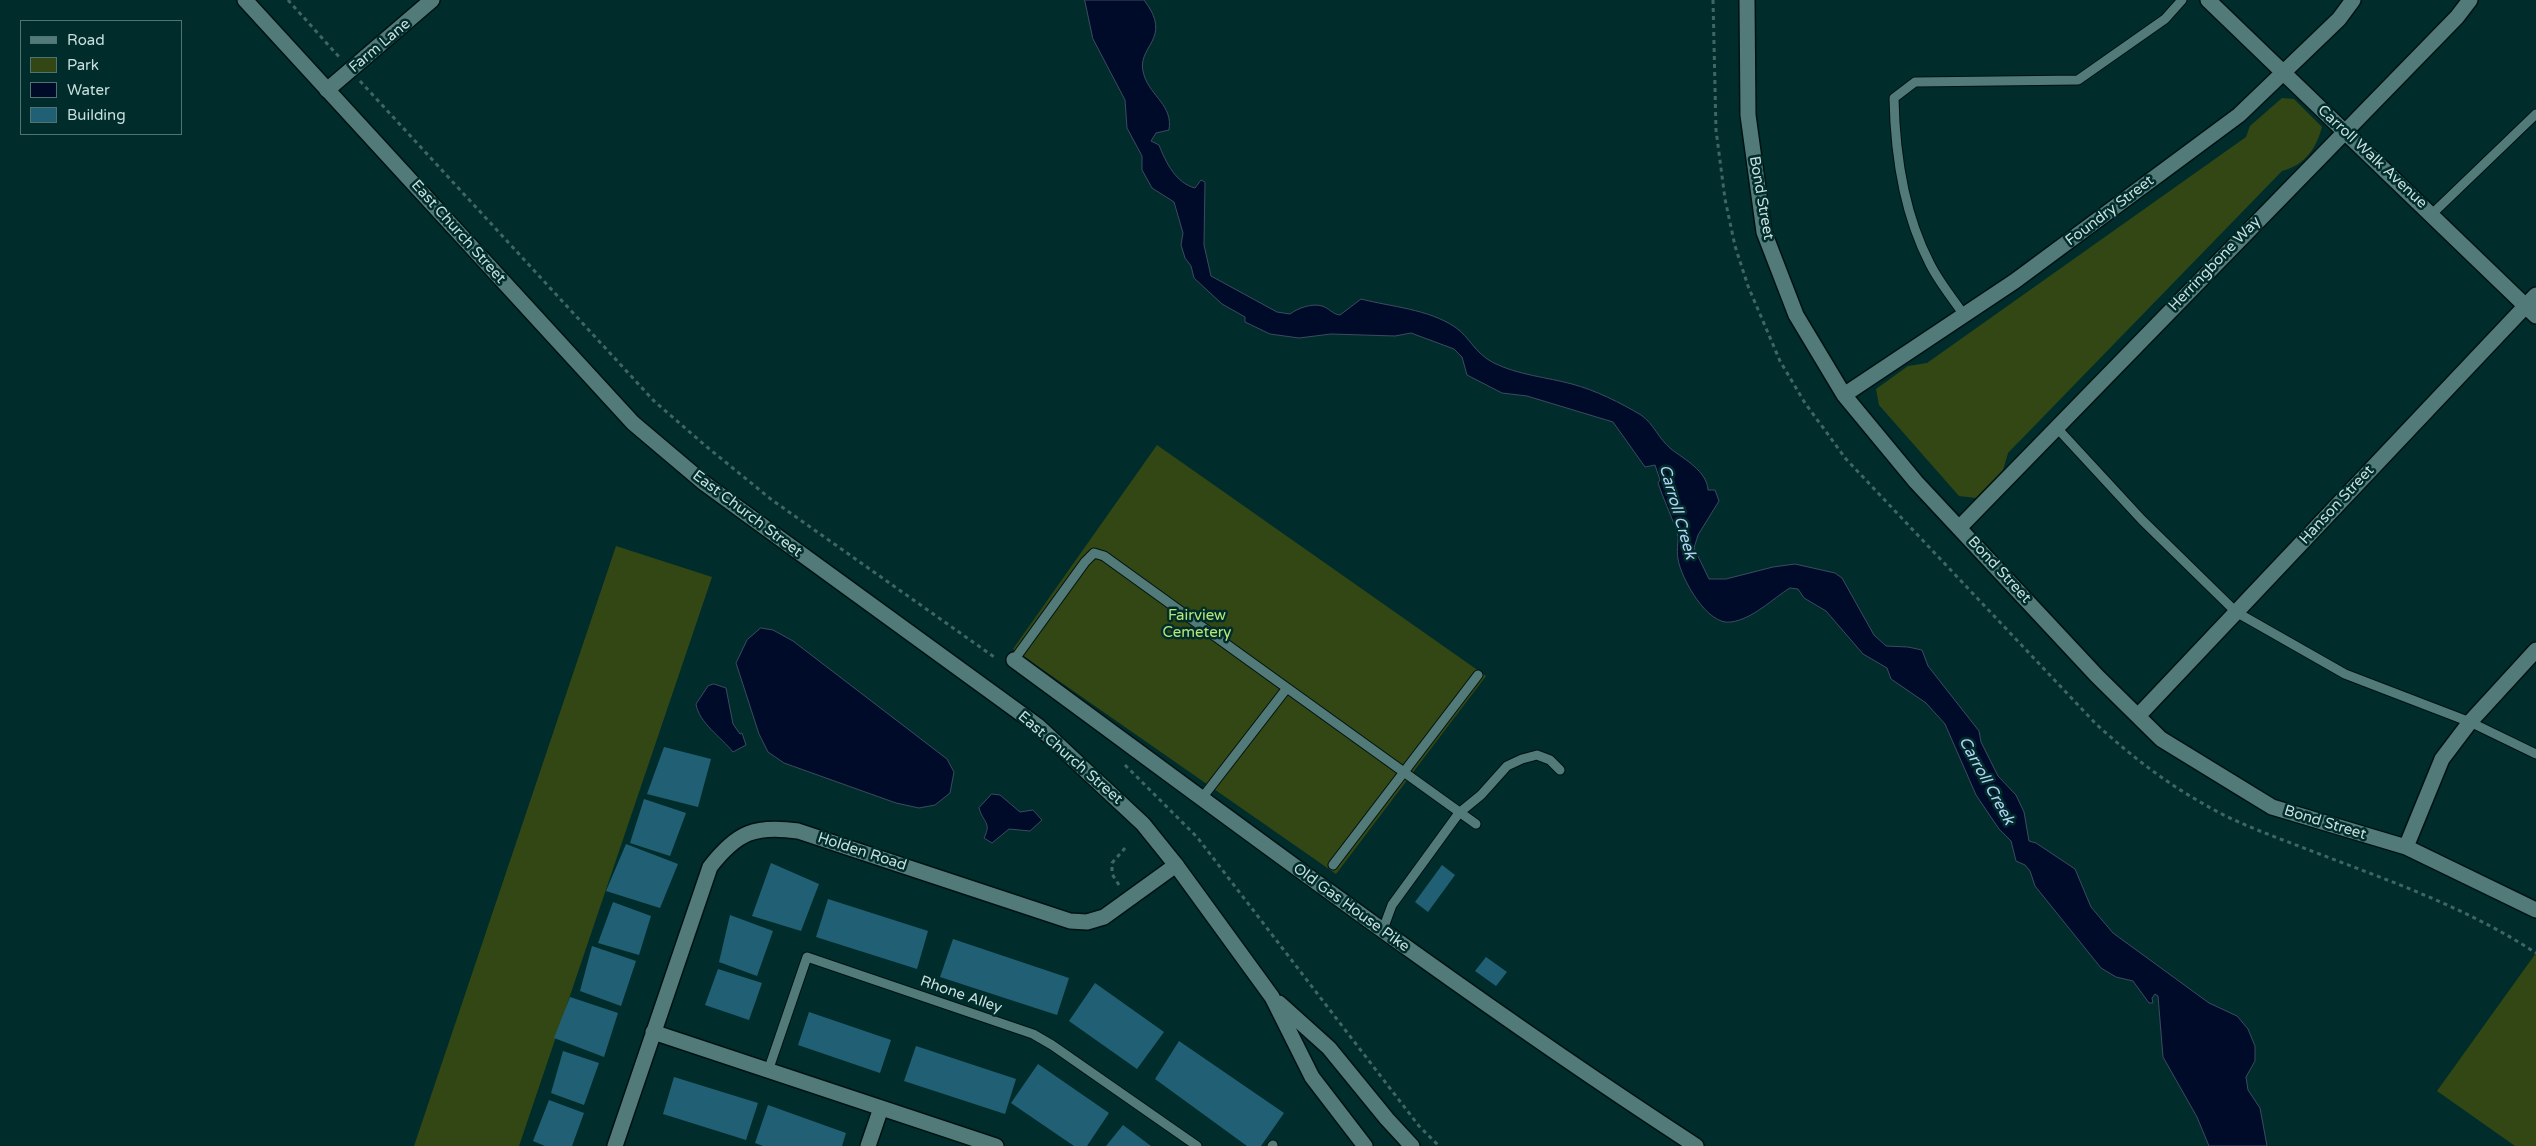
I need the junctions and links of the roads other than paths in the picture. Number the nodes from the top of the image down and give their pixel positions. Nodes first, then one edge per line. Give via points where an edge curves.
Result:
1 (245, 0) edge
2 (432, 0) edge
3 (1746, 0) edge
4 (2182, 0) edge
5 (2208, 0) edge
6 (2353, 0) edge
7 (2470, 0) edge
8 (2284, 74) junction
9 (327, 90) junction
10 (2536, 114) edge
11 (2344, 131) junction
12 (2432, 214) junction
13 (2533, 305) edge
14 (1964, 315) junction
15 (1844, 395) junction
16 (2057, 428) junction
17 (1959, 528) junction
18 (2236, 612) junction
19 (2536, 650) edge
20 (1008, 661) joint
21 (1478, 675) dead end
22 (1287, 688) junction
23 (2138, 716) junction
24 (2470, 722) junction
25 (2536, 754) edge
26 (1560, 770) dead end
27 (1404, 772) junction
28 (1202, 798) junction
29 (1460, 813) junction
30 (1476, 824) dead end
31 (2406, 847) junction
32 (1176, 864) junction
33 (1333, 865) dead end
34 (2536, 910) edge
35 (1382, 932) junction
36 (1272, 997) junction
37 (653, 1032) junction
38 (768, 1071) junction
39 (881, 1108) junction
40 (616, 1146) edge
41 (868, 1146) edge
42 (996, 1146) edge
43 (1198, 1146) edge
44 (1366, 1146) edge
45 (1412, 1146) edge
46 (1696, 1146) edge

1 - 9 street, East Church Street
2 - 9 street, Farm Lane
3 - 15 street, Bond Street via 1748,115 1764,232 1796,315
4 - 14 lane via 2165,19 2078,80 1915,82 1894,98 1895,139 1907,202 1930,264
5 - 8 street, Carroll Walk Avenue
6 - 8 street, Foundry Street via 2339,19
7 - 11 street, Herringbone Way
8 - 11 street, Carroll Walk Avenue
8 - 14 street, Foundry Street via 2239,115
9 - 32 street, East Church Street via 632,423 738,508 1038,726 1124,805
10 - 12 lane
11 - 12 street, Carroll Walk Avenue
11 - 16 street, Herringbone Way
12 - 13 street, Carroll Walk Avenue
13 - 18 street, Hanson Street
14 - 15 street, Foundry Street
15 - 17 street, Bond Street
16 - 17 street, Herringbone Way
16 - 18 lane via 2142,520
17 - 23 street, Bond Street
18 - 23 street, Hanson Street
18 - 24 lane via 2345,674
19 - 24 street
20 - 22 lane via 1094,554 1104,556
20 - 28 street, Old Gas House Pike
21 - 27 lane
22 - 27 lane
22 - 28 lane
23 - 31 street, Bond Street via 2161,739 2272,807
24 - 25 lane
24 - 31 street via 2442,759
26 - 29 lane via 1550,760 1537,755 1522,758 1507,766
27 - 29 lane
27 - 33 lane
28 - 35 street, Old Gas House Pike
29 - 30 lane
29 - 35 lane via 1392,904
31 - 34 street, Bond Street
32 - 36 street, East Church Street
32 - 37 street, Holden Road via 1104,917 1070,922 798,831 757,829 736,840 710,867
35 - 46 street, Old Gas House Pike via 1615,1094
36 - 44 street, East Church Street via 1312,1077
36 - 45 street, East Church Street via 1329,1048
37 - 38 street
37 - 40 street, Holden Road
38 - 39 street
38 - 43 lane, Rhone Alley via 807,957 1033,1034
39 - 41 street
39 - 42 street

